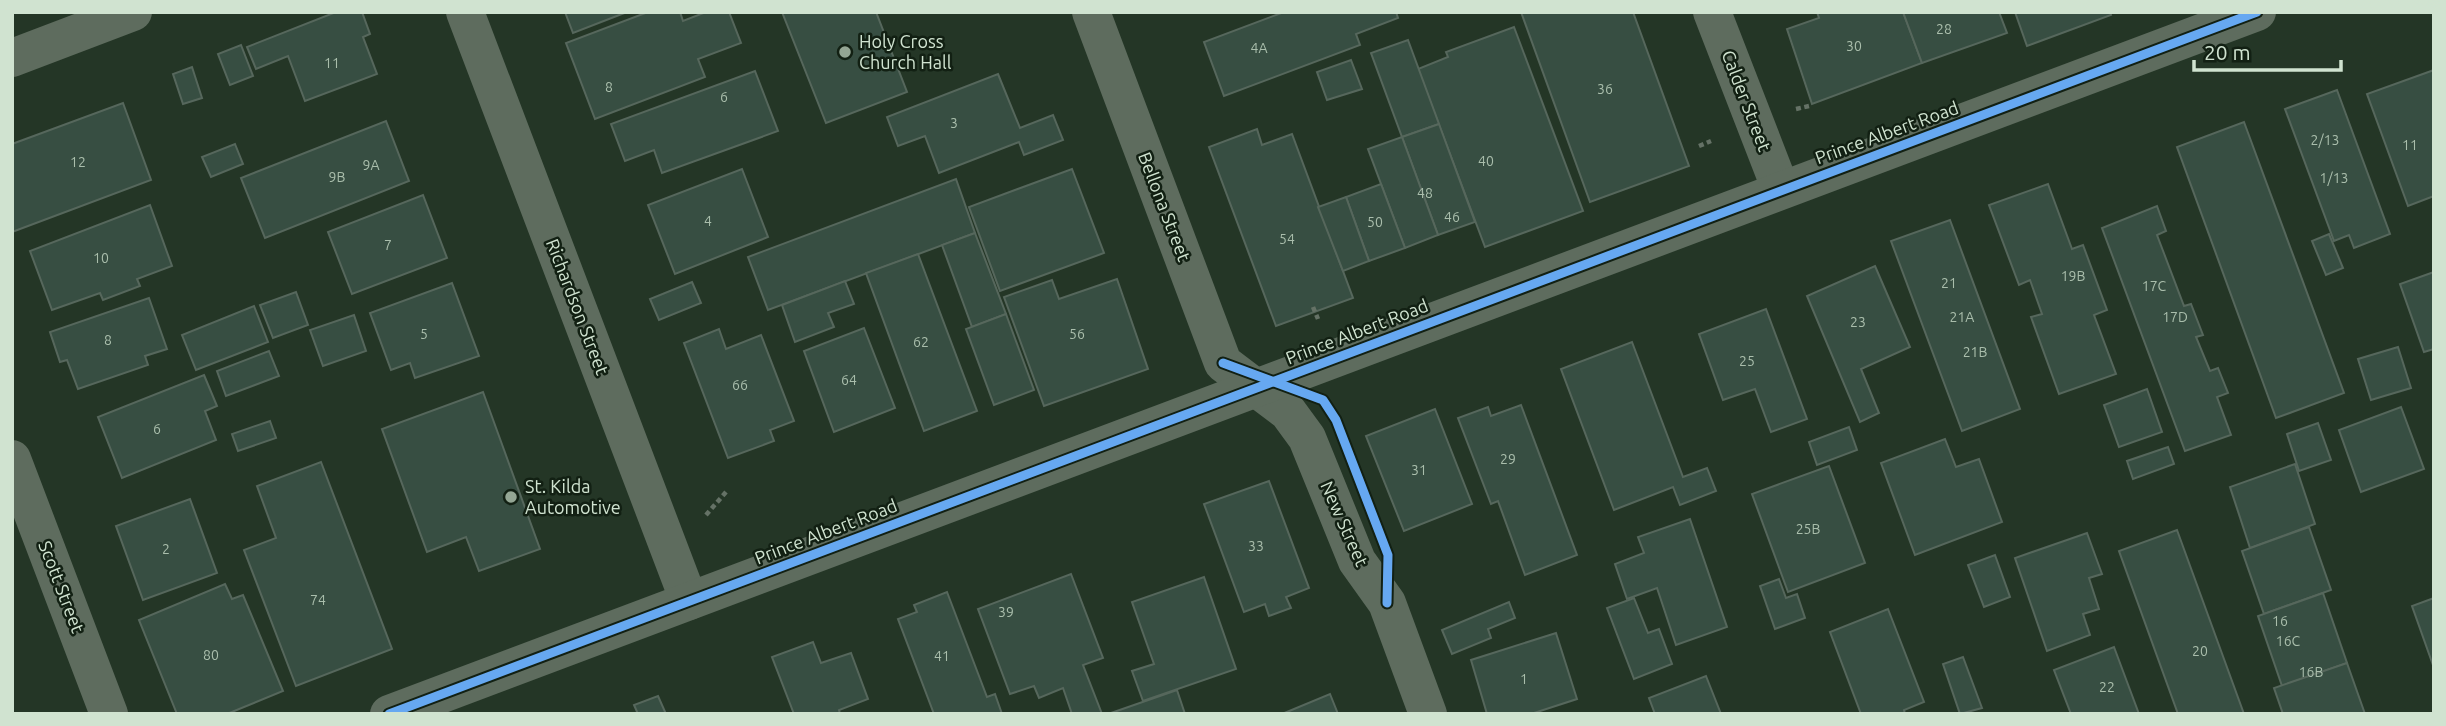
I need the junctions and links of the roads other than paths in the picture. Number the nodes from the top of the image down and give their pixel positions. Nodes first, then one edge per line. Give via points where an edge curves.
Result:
1 (133, 12) edge
2 (465, 12) edge
3 (1091, 12) edge
4 (1712, 12) edge
5 (2257, 12) edge
6 (12, 58) edge
7 (1781, 190) junction
8 (1256, 387) junction
9 (12, 459) edge
10 (689, 601) junction
11 (109, 714) edge
12 (389, 714) edge
13 (1428, 714) edge

1 - 6 street
2 - 10 street, Richardson Street
3 - 8 street, Bellona Street via 1223,363
4 - 7 street, Calder Street
5 - 7 street, Prince Albert Road
7 - 8 street, Prince Albert Road
8 - 10 street, Prince Albert Road
8 - 13 street, New Street via 1288,412 1307,438 1357,561 1387,603
9 - 11 street, Scott Street
10 - 12 street, Prince Albert Road

